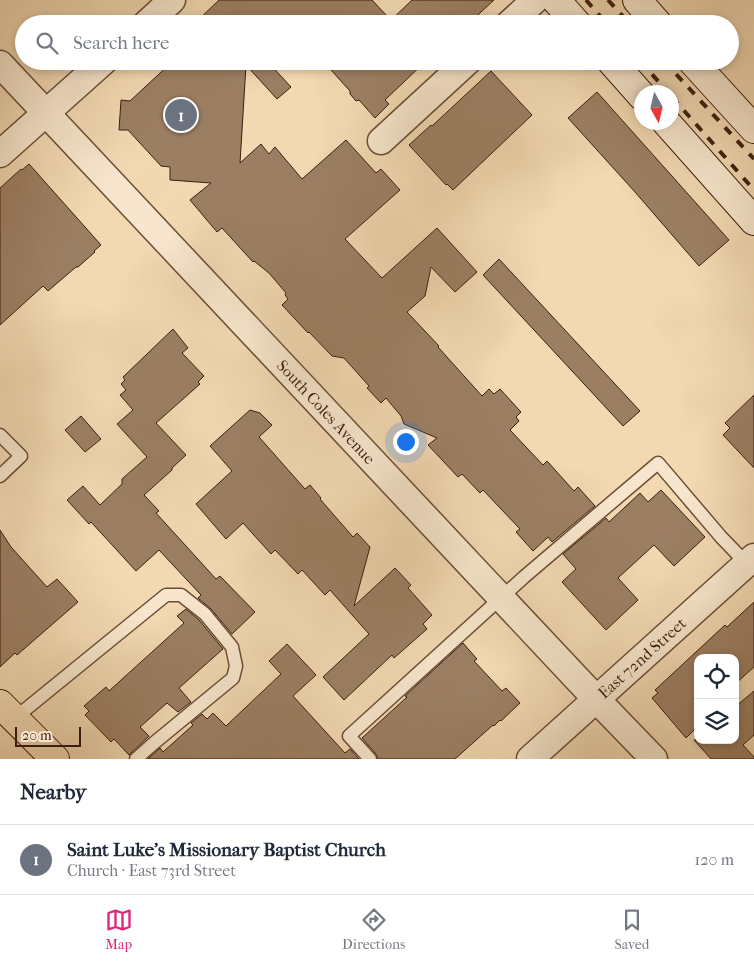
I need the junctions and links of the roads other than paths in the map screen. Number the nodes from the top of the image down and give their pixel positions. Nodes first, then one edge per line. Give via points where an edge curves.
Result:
1 (172, 0) edge
2 (535, 0) edge
3 (556, 0) edge
4 (637, 0) edge
5 (156, 15) edge
6 (519, 15) edge
7 (569, 15) edge
8 (650, 15) edge
9 (0, 64) edge
10 (94, 70) edge
11 (458, 70) edge
12 (619, 70) edge
13 (700, 70) edge
14 (634, 87) edge
15 (46, 113) junction
16 (754, 129) edge
17 (673, 130) edge
18 (381, 141) dead end
19 (0, 154) edge
20 (754, 221) edge
21 (0, 434) edge
22 (0, 476) edge
23 (750, 560) edge
24 (502, 599) junction
25 (597, 700) junction
26 (7, 711) edge
27 (55, 759) edge
28 (136, 759) edge
29 (370, 759) edge
30 (530, 759) edge
31 (654, 759) edge

1 - 5 street
2 - 6 street
3 - 7 main road
4 - 8 main road
9 - 15 street, South Coles Avenue
10 - 15 street
11 - 18 street
12 - 14 main road
13 - 16 main road
15 - 19 street
15 - 24 street, South Coles Avenue
17 - 20 main road
21 - 22 lane via 21,456
23 - 24 lane via 722,537 658,463
23 - 25 street, East 72nd Street
24 - 25 street, South Coles Avenue
24 - 29 lane via 349,736
25 - 30 street, East 72nd Street
25 - 31 street, South Coles Avenue
26 - 27 main road
26 - 28 lane via 166,595 181,595 205,614 232,647 236,666 233,678

